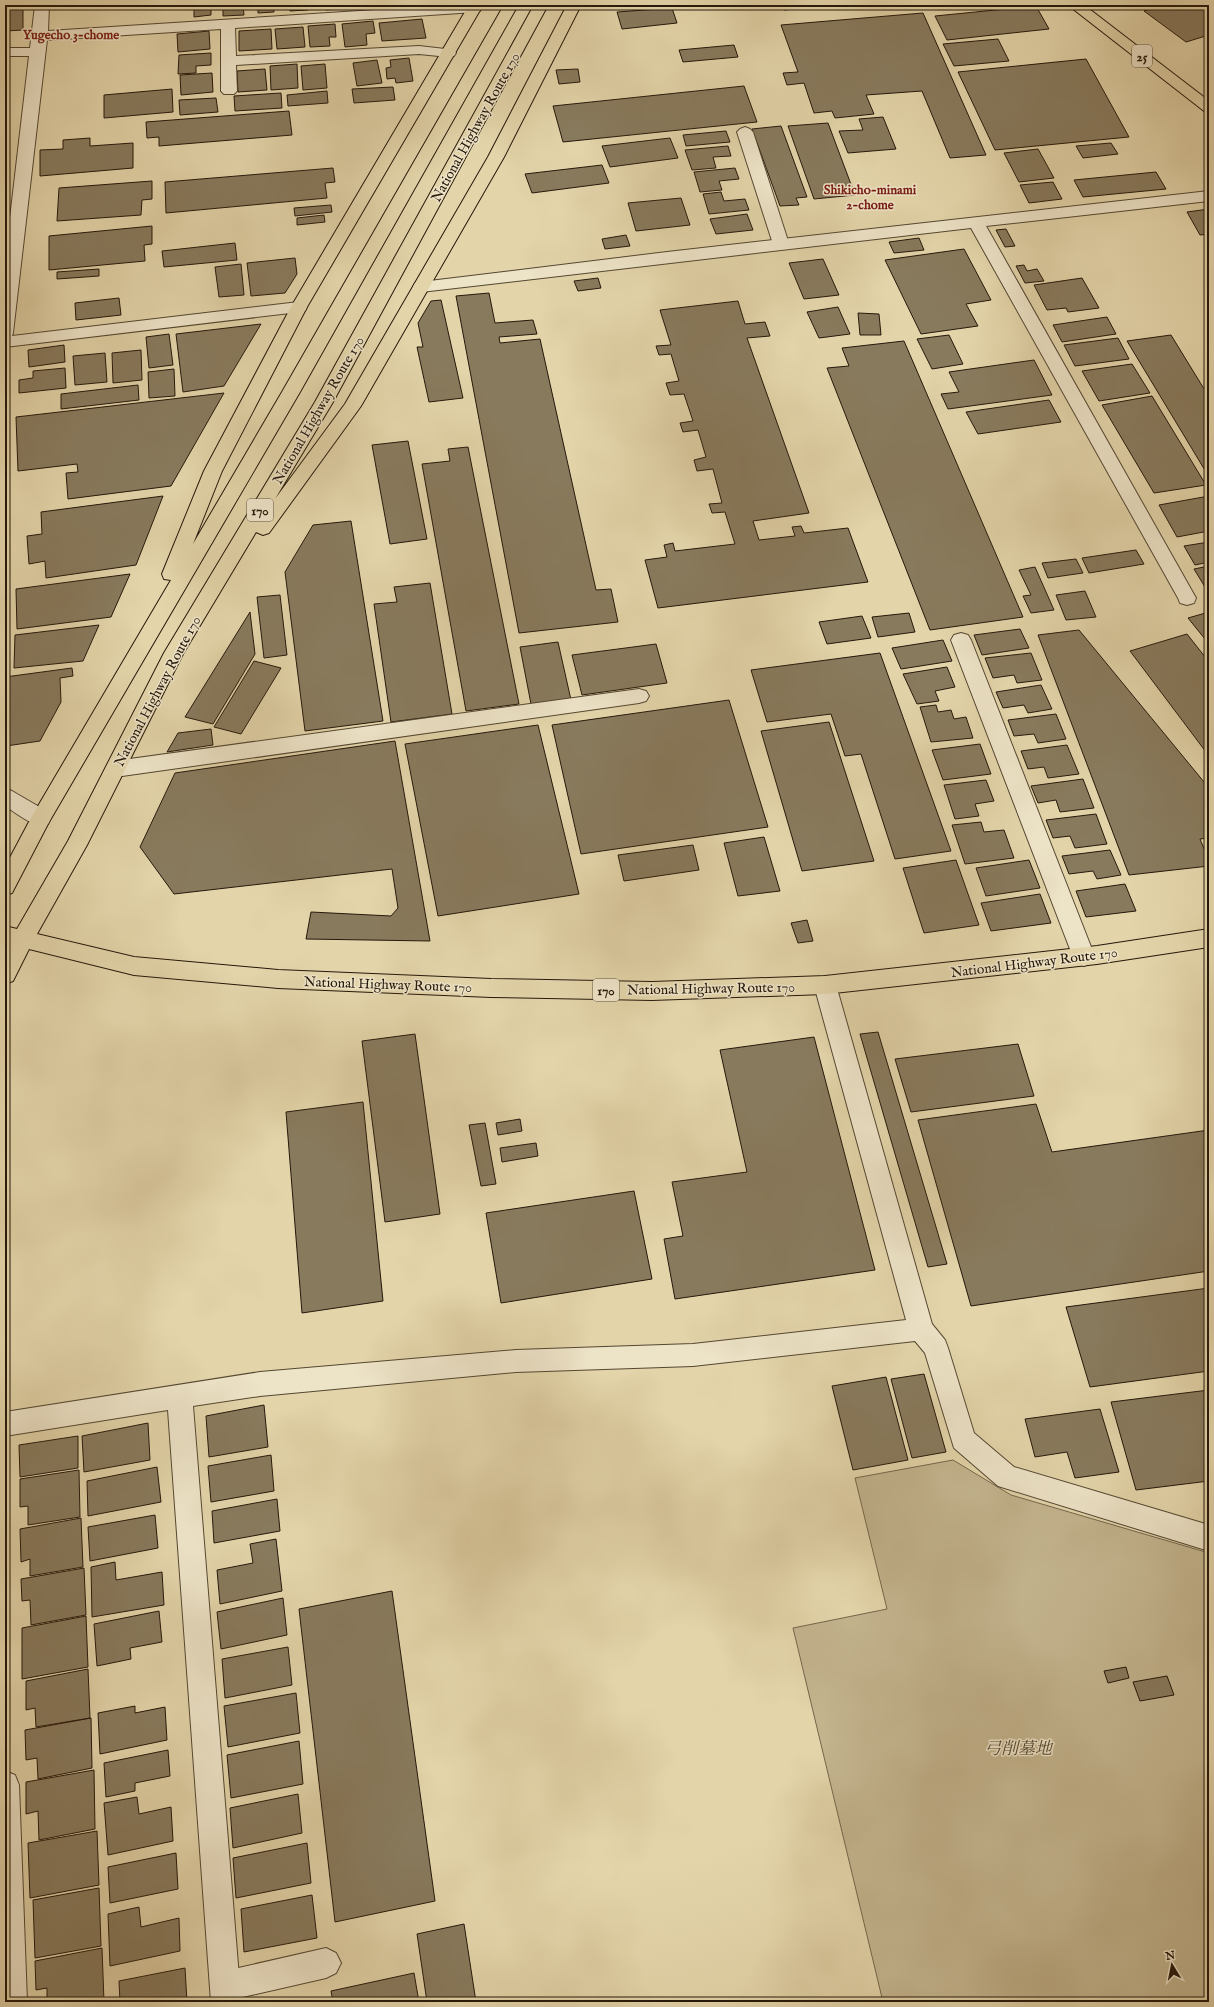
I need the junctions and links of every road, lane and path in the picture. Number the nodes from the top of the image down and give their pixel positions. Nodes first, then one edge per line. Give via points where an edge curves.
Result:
1 (42, 5) edge
2 (511, 5) edge
3 (541, 5) edge
4 (574, 5) edge
5 (1075, 5) edge
6 (475, 6) edge
7 (228, 24) junction
8 (40, 36) junction
9 (5, 52) edge
10 (37, 52) junction
11 (449, 53) junction
12 (228, 61) junction
13 (228, 91) dead end
14 (1209, 108) edge
15 (744, 132) dead end
16 (1209, 196) edge
17 (976, 222) junction
18 (780, 244) junction
19 (421, 287) junction
20 (299, 307) junction
21 (5, 333) edge
22 (5, 342) edge
23 (1186, 598) dead end
24 (961, 640) dead end
25 (142, 646) junction
26 (174, 653) junction
27 (639, 696) dead end
28 (115, 769) junction
29 (5, 796) edge
30 (41, 818) junction
31 (5, 887) edge
32 (14, 937) edge
33 (1209, 938) edge
34 (1084, 957) junction
35 (5, 975) edge
36 (825, 986) junction
37 (921, 1329) junction
38 (180, 1397) junction
39 (5, 1424) edge
40 (1209, 1538) edge
41 (5, 1784) edge
42 (326, 1963) dead end
43 (226, 1994) edge
44 (12, 2002) edge

1 - 8 street
2 - 25 highway, National Highway Route 170 / 170 via 299,378
3 - 26 highway, National Highway Route 170 / 170 via 324,402
4 - 19 highway via 496,157
5 - 14 highway, 25
6 - 7 street
6 - 11 highway, 170
7 - 8 street
7 - 12 street
8 - 10 street
9 - 10 street
10 - 21 street
11 - 12 street via 420,50
11 - 20 highway, 170
12 - 13 street
15 - 18 street
16 - 17 street
17 - 18 street
17 - 23 street
18 - 19 street
19 - 26 highway via 352,406
20 - 22 street
20 - 25 highway, 170 via 213,471
24 - 34 street
25 - 30 highway, National Highway Route 170 / 170
26 - 28 highway, National Highway Route 170 / 170
27 - 28 street
28 - 32 highway, National Highway Route 170 / 170 via 77,845
29 - 30 street
30 - 31 highway, National Highway Route 170 / 170
32 - 35 highway, National Highway Route 170 / 170
32 - 36 highway, National Highway Route 170 / 170 via 134,966 278,979 491,988 652,991
33 - 34 highway, National Highway Route 170 / 170
34 - 36 highway, National Highway Route 170 / 170
36 - 37 street
37 - 38 street via 693,1355 516,1361 260,1384
37 - 40 street via 936,1348 963,1440 1007,1477
38 - 39 street
38 - 43 street
41 - 44 street
42 - 43 street

